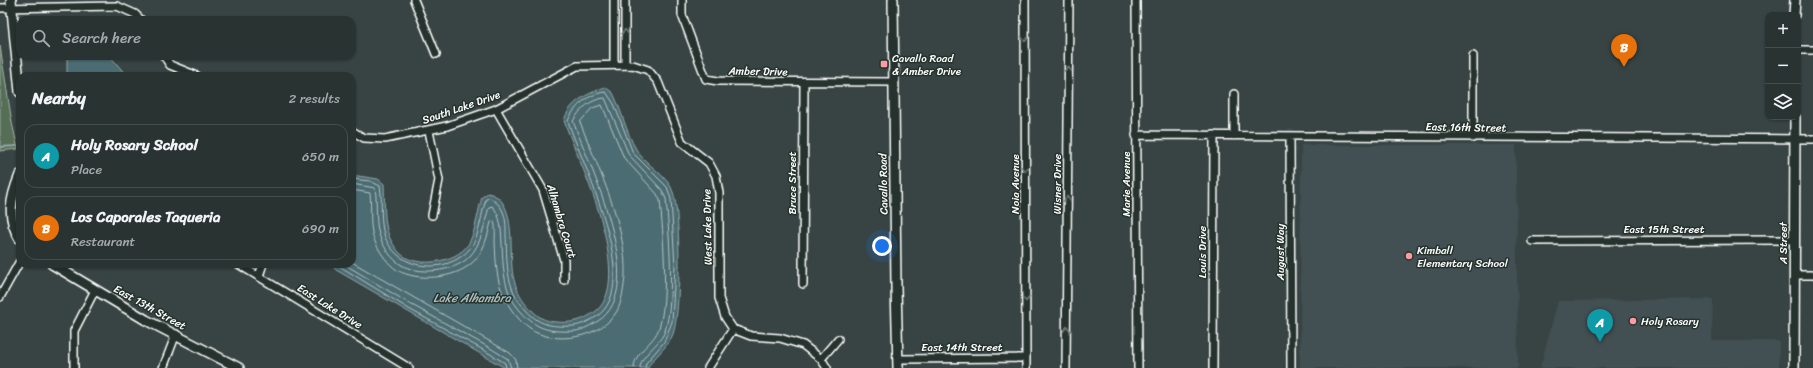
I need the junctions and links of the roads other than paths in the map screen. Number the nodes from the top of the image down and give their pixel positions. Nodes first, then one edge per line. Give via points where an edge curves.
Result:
1 (414, 0) edge
2 (614, 0) edge
3 (626, 0) edge
4 (682, 0) edge
5 (893, 0) edge
6 (1025, 0) edge
7 (1069, 0) edge
8 (1136, 0) edge
9 (1795, 0) edge
10 (11, 3) edge
11 (0, 8) edge
12 (1794, 12) edge
13 (137, 16) edge
14 (1801, 50) edge
15 (1813, 50) edge
16 (16, 52) edge
17 (436, 54) dead end
18 (1473, 56) dead end
19 (17, 60) edge
20 (167, 60) edge
21 (619, 64) junction
22 (18, 72) edge
23 (187, 72) edge
24 (804, 82) junction
25 (894, 82) junction
26 (1234, 94) dead end
27 (496, 109) junction
28 (1795, 120) edge
29 (428, 131) junction
30 (356, 133) edge
31 (1136, 135) junction
32 (1214, 135) junction
33 (1234, 136) junction
34 (1290, 136) junction
35 (1473, 138) junction
36 (1795, 139) junction
37 (1813, 139) edge
38 (16, 184) edge
39 (432, 215) dead end
40 (16, 232) edge
41 (1795, 240) junction
42 (1532, 241) dead end
43 (16, 268) edge
44 (59, 268) edge
45 (245, 268) edge
46 (262, 268) edge
47 (1795, 275) junction
48 (1813, 275) edge
49 (259, 276) junction
50 (564, 280) dead end
51 (803, 284) dead end
52 (95, 290) junction
53 (0, 297) edge
54 (733, 329) junction
55 (176, 334) junction
56 (838, 339) dead end
57 (1025, 358) junction
58 (822, 360) junction
59 (898, 363) edge
60 (74, 368) edge
61 (163, 368) edge
62 (239, 368) edge
63 (409, 368) edge
64 (708, 368) edge
65 (827, 368) edge
66 (1026, 368) edge
67 (1066, 368) edge
68 (1138, 368) edge
69 (1213, 368) edge
70 (1291, 368) edge
71 (1794, 368) edge

1 - 17 street
2 - 21 street
21 -> 3 street
4 - 24 street, Amber Drive via 682,15 706,79
5 - 25 street, Cavallo Road
6 -> 57 street, Noia Avenue
67 -> 7 street, Wisner Drive
8 - 31 street, Marie Avenue
9 - 12 street
10 - 11 street
10 - 13 street via 116,6
10 - 16 street
14 - 15 street
18 - 35 street
19 - 22 street
20 - 23 street via 170,65
21 - 27 street, South Lake Drive via 577,66
21 - 54 street, West Lake Drive via 648,70 658,82 682,142 709,163 716,176 719,193 719,298 725,317
24 - 25 street, Amber Drive
24 - 51 street, Bruce Street
25 - 59 street, Cavallo Road
26 - 33 street
27 - 29 street, South Lake Drive
27 - 50 street, Alhambra Court via 543,190 564,260
28 - 36 street, A Street
29 - 30 street, South Lake Drive via 385,139 364,138
29 - 39 street via 439,180
31 - 32 street, East 16th Street
31 - 68 street, Marie Avenue
32 - 33 street, East 16th Street
32 - 69 street, Louis Drive
33 - 34 street, East 16th Street
34 - 35 street, East 16th Street
34 - 70 street, August Way
35 - 36 street, East 16th Street
36 - 37 street, East 16th Street
36 - 41 street, A Street
38 - 40 street via 10,212
41 - 42 street, East 15th Street
41 - 47 street, A Street
43 - 53 street
44 - 52 street, East 13th Street
45 - 49 street, East Lake Drive
46 - 49 street
47 - 48 street
47 - 71 street, A Street
49 - 63 street, East Lake Drive
52 - 55 street, East 13th Street via 146,320
52 - 60 street via 74,331
54 - 58 street via 751,336 780,338 803,345
54 - 64 street
55 - 61 street
55 - 62 street, East 13th Street
56 - 58 street
57 - 59 street, East 14th Street
57 - 66 street, Noia Avenue
58 - 65 street

